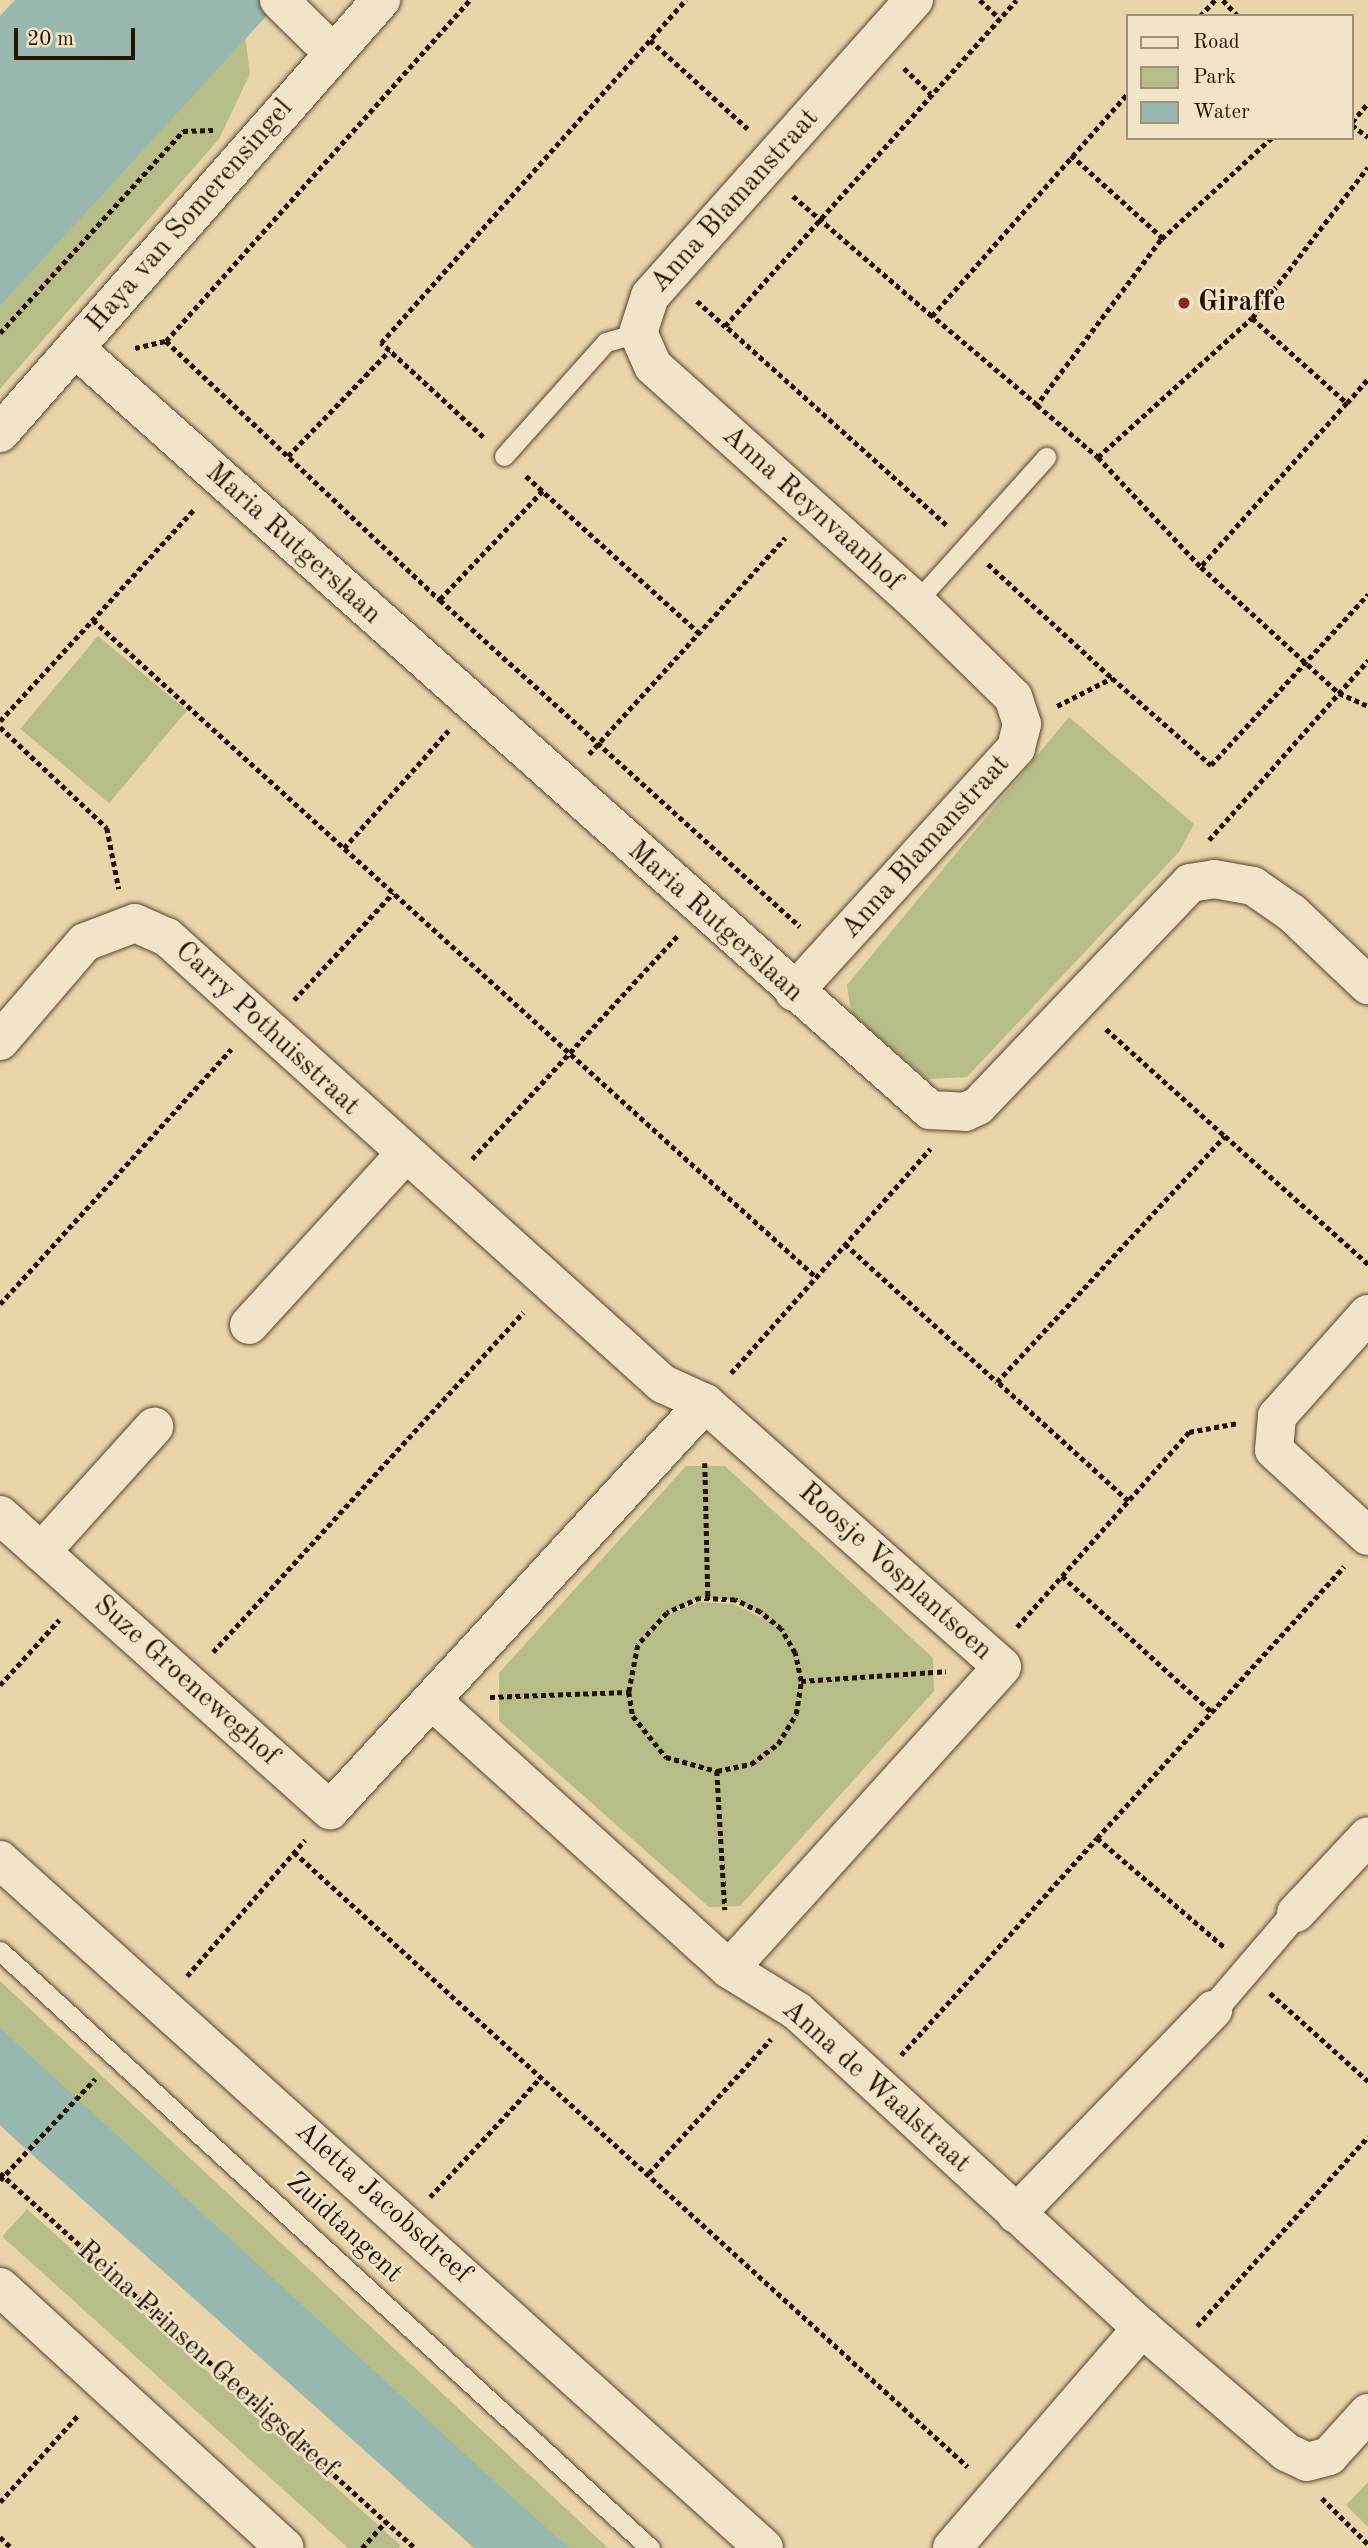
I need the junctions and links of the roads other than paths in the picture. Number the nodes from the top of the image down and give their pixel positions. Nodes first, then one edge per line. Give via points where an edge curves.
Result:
1 (381, 0) edge
2 (914, 0) edge
3 (280, 1) edge
4 (332, 52) junction
5 (638, 333) junction
6 (82, 355) junction
7 (0, 433) edge
8 (504, 456) road end
9 (1046, 457) dead end
10 (916, 602) junction
11 (1368, 985) edge
12 (794, 992) junction
13 (0, 1041) edge
14 (404, 1155) junction
15 (1368, 1314) edge
16 (249, 1325) dead end
17 (705, 1403) junction
18 (154, 1427) dead end
19 (0, 1515) edge
20 (1359, 1549) edge
21 (41, 1552) junction
22 (431, 1700) junction
23 (1368, 1836) edge
24 (0, 1860) edge
25 (1296, 1913) joint
26 (0, 1951) edge
27 (729, 1969) junction
28 (1213, 2010) joint
29 (1016, 2214) junction
30 (0, 2287) edge
31 (1142, 2328) junction
32 (1368, 2413) edge
33 (285, 2548) edge
34 (650, 2548) edge
35 (764, 2548) edge
36 (952, 2548) edge

1 - 4 street, Haya van Somerensingel
2 - 5 street, Anna Blamanstraat via 650,296
3 - 4 street
4 - 6 street, Haya van Somerensingel
5 - 8 lane via 606,342
5 - 10 street, Anna Reynvaanhof via 653,366
6 - 7 street, Haya van Somerensingel
6 - 12 street, Maria Rutgerslaan
9 - 10 lane, Anna Reynvaanhof
10 - 12 street, Anna Blamanstraat via 1013,698 1022,724 1016,748
11 - 12 street, Maria Rutgerslaan via 1293,913 1253,886 1214,879 1190,883 978,1106 951,1112 930,1110 915,1100
13 - 14 street, Carry Pothuisstraat via 85,942 135,923 167,937
14 - 16 street
14 - 17 street, Carry Pothuisstraat via 663,1384
15 - 20 street via 1277,1416 1274,1450
17 - 22 street
17 - 27 street, Roosje Vosplantsoen via 996,1662
18 - 21 street
19 - 21 street, Suze Groeneweghof
21 - 22 street, Suze Groeneweghof via 330,1810
22 - 27 street
23 - 25 street
24 - 35 street, Aletta Jacobsdreef
25 - 28 street
26 - 34 lane, Zuidtangent
27 - 29 street, Anna de Waalstraat via 797,2011
28 - 29 street
29 - 31 street, Anna de Waalstraat
30 - 33 street
31 - 32 street, Anna de Waalstraat via 1286,2452 1307,2462 1329,2456
31 - 36 street

